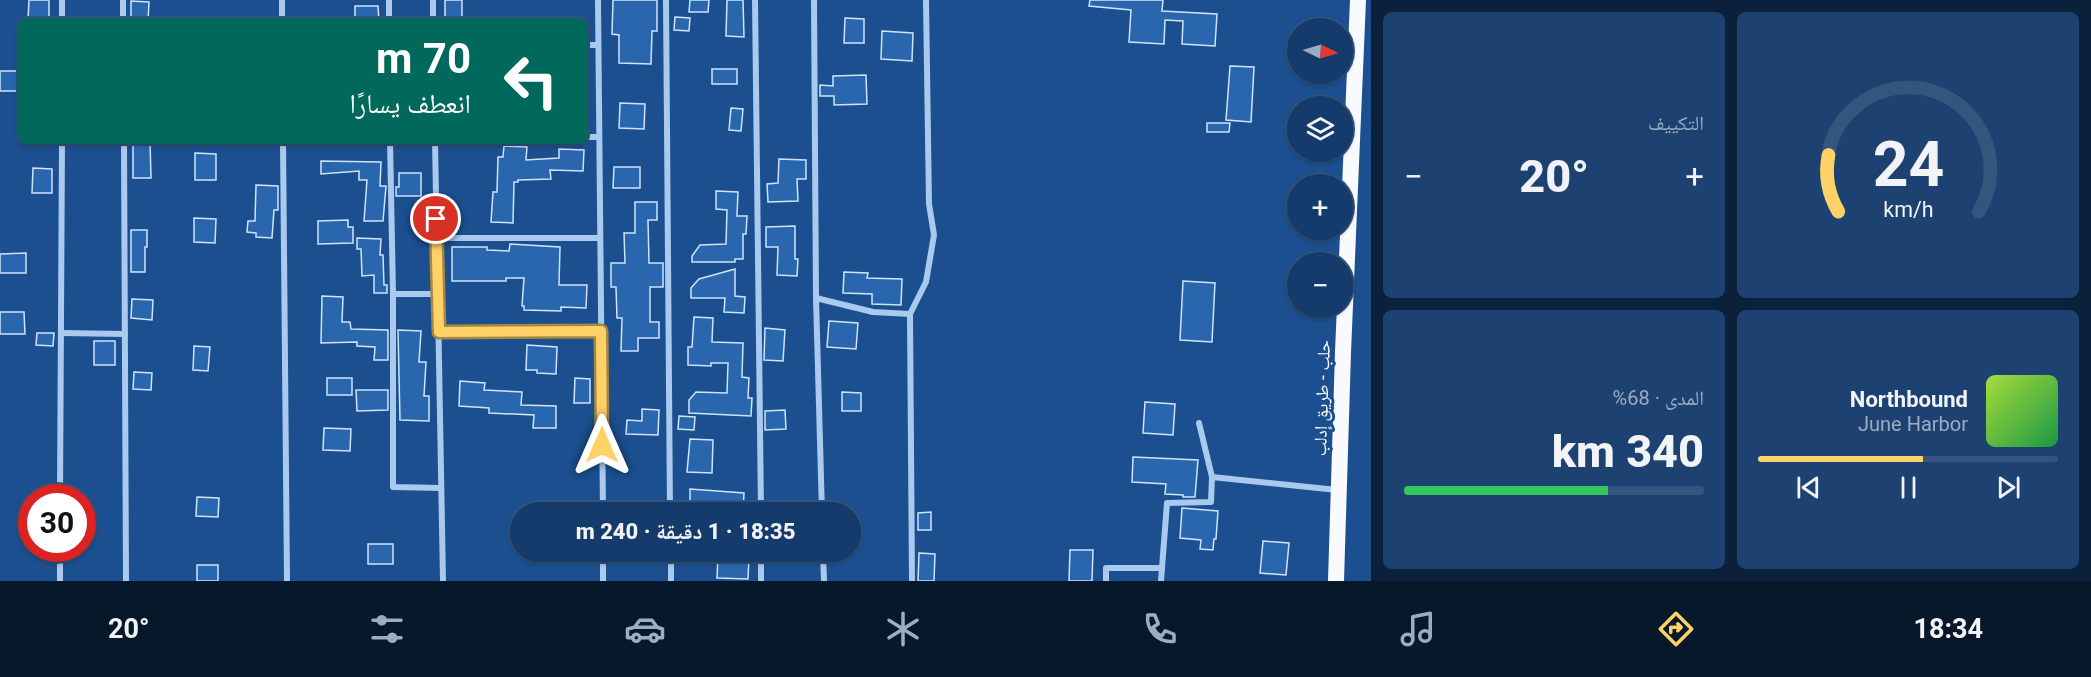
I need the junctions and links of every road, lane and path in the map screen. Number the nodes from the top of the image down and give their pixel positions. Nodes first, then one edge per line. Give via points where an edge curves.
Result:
1 (62, 0) edge
2 (123, 0) edge
3 (282, 0) edge
4 (389, 0) edge
5 (433, 0) edge
6 (598, 0) edge
7 (666, 0) edge
8 (755, 0) edge
9 (813, 0) edge
10 (926, 0) edge
11 (1358, 0) edge
12 (62, 18) edge
13 (123, 18) edge
14 (282, 18) edge
15 (389, 18) edge
16 (433, 18) edge
17 (588, 45) edge
18 (598, 45) junction
19 (588, 137) edge
20 (599, 137) junction
21 (62, 144) edge
22 (124, 144) edge
23 (283, 144) edge
24 (390, 144) edge
25 (435, 144) edge
26 (437, 238) junction
27 (600, 238) junction
28 (393, 294) junction
29 (438, 294) junction
30 (816, 298) junction
31 (910, 314) junction
32 (601, 331) junction
33 (439, 332) junction
34 (61, 333) junction
35 (125, 334) junction
36 (1199, 423) dead end
37 (1212, 477) junction
38 (60, 484) edge
39 (441, 488) junction
40 (1338, 490) junction
41 (603, 502) edge
42 (670, 502) edge
43 (761, 502) edge
44 (822, 502) edge
45 (60, 562) edge
46 (603, 562) edge
47 (671, 562) edge
48 (761, 562) edge
49 (823, 562) edge
50 (1162, 568) junction
51 (60, 581) edge
52 (126, 581) edge
53 (287, 581) edge
54 (443, 581) edge
55 (603, 581) edge
56 (671, 581) edge
57 (761, 581) edge
58 (824, 581) edge
59 (912, 581) edge
60 (1106, 581) edge
61 (1161, 581) edge
62 (1336, 581) edge

1 - 12 street
2 - 13 street
3 - 14 street
4 - 15 street
5 - 16 street
6 - 18 street
7 - 42 street
8 - 43 street
9 - 30 street
10 - 31 street via 929,204 934,235 926,282
11 - 40 highway, حلب - طريق إدلب
17 - 18 street
18 - 20 street
19 - 20 street
20 - 27 street
21 - 34 street
22 - 35 street
23 - 53 street
24 - 28 street
25 - 26 street
26 - 27 street
26 - 29 street
27 - 32 street
28 - 29 street
28 - 39 street via 393,487
29 - 33 street
30 - 31 street via 873,312
30 - 44 street
31 - 59 street
32 - 33 street
32 - 41 street
33 - 39 street
34 - 35 street
34 - 38 street
35 - 52 street
36 - 37 street
37 - 40 street
37 - 50 street via 1211,502 1167,503
39 - 54 street
40 - 62 highway, حلب - طريق إدلب
45 - 51 street
46 - 55 street
47 - 56 street
48 - 57 street
49 - 58 street
50 - 60 street via 1106,568
50 - 61 street

